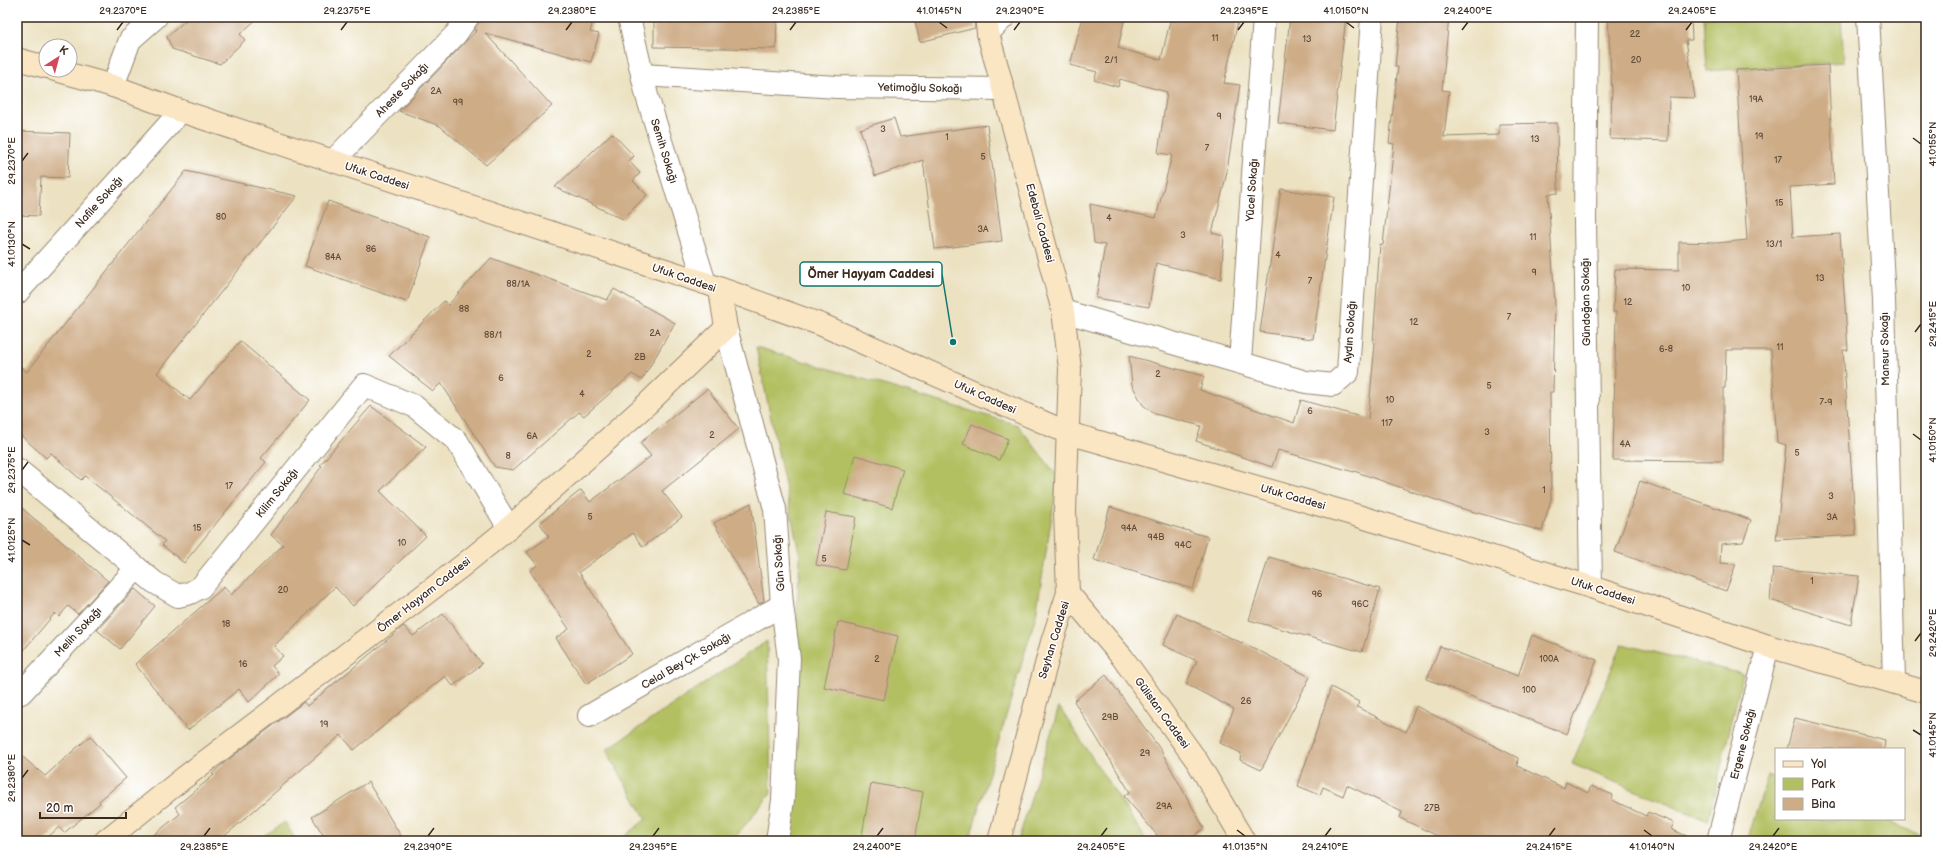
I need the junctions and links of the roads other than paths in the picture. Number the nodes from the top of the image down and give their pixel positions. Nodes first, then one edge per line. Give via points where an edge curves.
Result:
1 (156, 17) edge
2 (468, 17) edge
3 (629, 17) edge
4 (1004, 17) edge
5 (1264, 17) edge
6 (1372, 17) edge
7 (1587, 17) edge
8 (1868, 17) edge
9 (987, 25) edge
10 (17, 59) edge
11 (38, 65) edge
12 (642, 75) junction
13 (78, 76) edge
14 (113, 86) junction
15 (1003, 89) junction
16 (181, 111) junction
17 (333, 161) junction
18 (712, 287) junction
19 (17, 293) edge
20 (1063, 311) junction
21 (726, 328) junction
22 (1240, 362) junction
23 (1068, 433) junction
24 (17, 469) edge
25 (509, 528) junction
26 (137, 568) junction
27 (1591, 587) junction
28 (1068, 593) junction
29 (782, 605) junction
30 (1768, 646) junction
31 (1894, 682) junction
32 (1926, 692) edge
33 (17, 694) edge
34 (589, 716) dead end
35 (105, 841) edge
36 (777, 841) edge
37 (999, 841) edge
38 (1244, 841) edge
39 (1718, 841) edge

1 - 14 street via 130,40
2 - 17 street, Aheste Sokağı via 456,34
3 - 12 street, Semih Sokağı
4 - 9 street
5 - 22 street, Yücel Sokağı
6 - 22 street, Aydın Sokağı via 1348,372 1333,385 1306,382
7 - 27 street, Gündoğan Sokağı via 1585,222
8 - 31 street, Mansur Sokağı via 1884,300
9 - 15 street, Edebali Caddesi
10 - 11 street
12 - 15 street, Yetimoğlu Sokağı via 837,87
12 - 18 street, Semih Sokağı
13 - 14 street, Ufuk Caddesi
14 - 16 street, Ufuk Caddesi
15 - 20 street, Edebali Caddesi
16 - 17 street, Ufuk Caddesi
16 - 19 street, Nafile Sokağı
17 - 18 street, Ufuk Caddesi
18 - 21 street, Gün Sokağı
18 - 23 street, Ufuk Caddesi via 822,325
20 - 22 street, Aydın Sokağı
20 - 23 street, Edebali Caddesi via 1070,369
21 - 25 street, Ömer Hayyam Caddesi via 647,404
21 - 29 street, Gün Sokağı via 775,509
23 - 27 street, Ufuk Caddesi via 1355,515
23 - 28 street, Seyhan Caddesi via 1065,511
24 - 26 street, Kilim Sokağı
25 - 26 street, Kilim Sokağı via 457,442 414,406 364,385 201,587 178,596
25 - 35 street, Ömer Hayyam Caddesi
26 - 33 street, Melih Sokağı via 21,693
27 - 30 street, Ufuk Caddesi
28 - 37 street, Seyhan Caddesi via 1052,642
28 - 38 street, Gülistan Caddesi via 1122,657 1197,761
29 - 34 street, Celal Bey Çk. Sokağı
29 - 36 street, Gün Sokağı via 789,659 783,800
30 - 31 street, Ufuk Caddesi
30 - 39 street, Ergene Sokağı
31 - 32 street, Ufuk Caddesi

